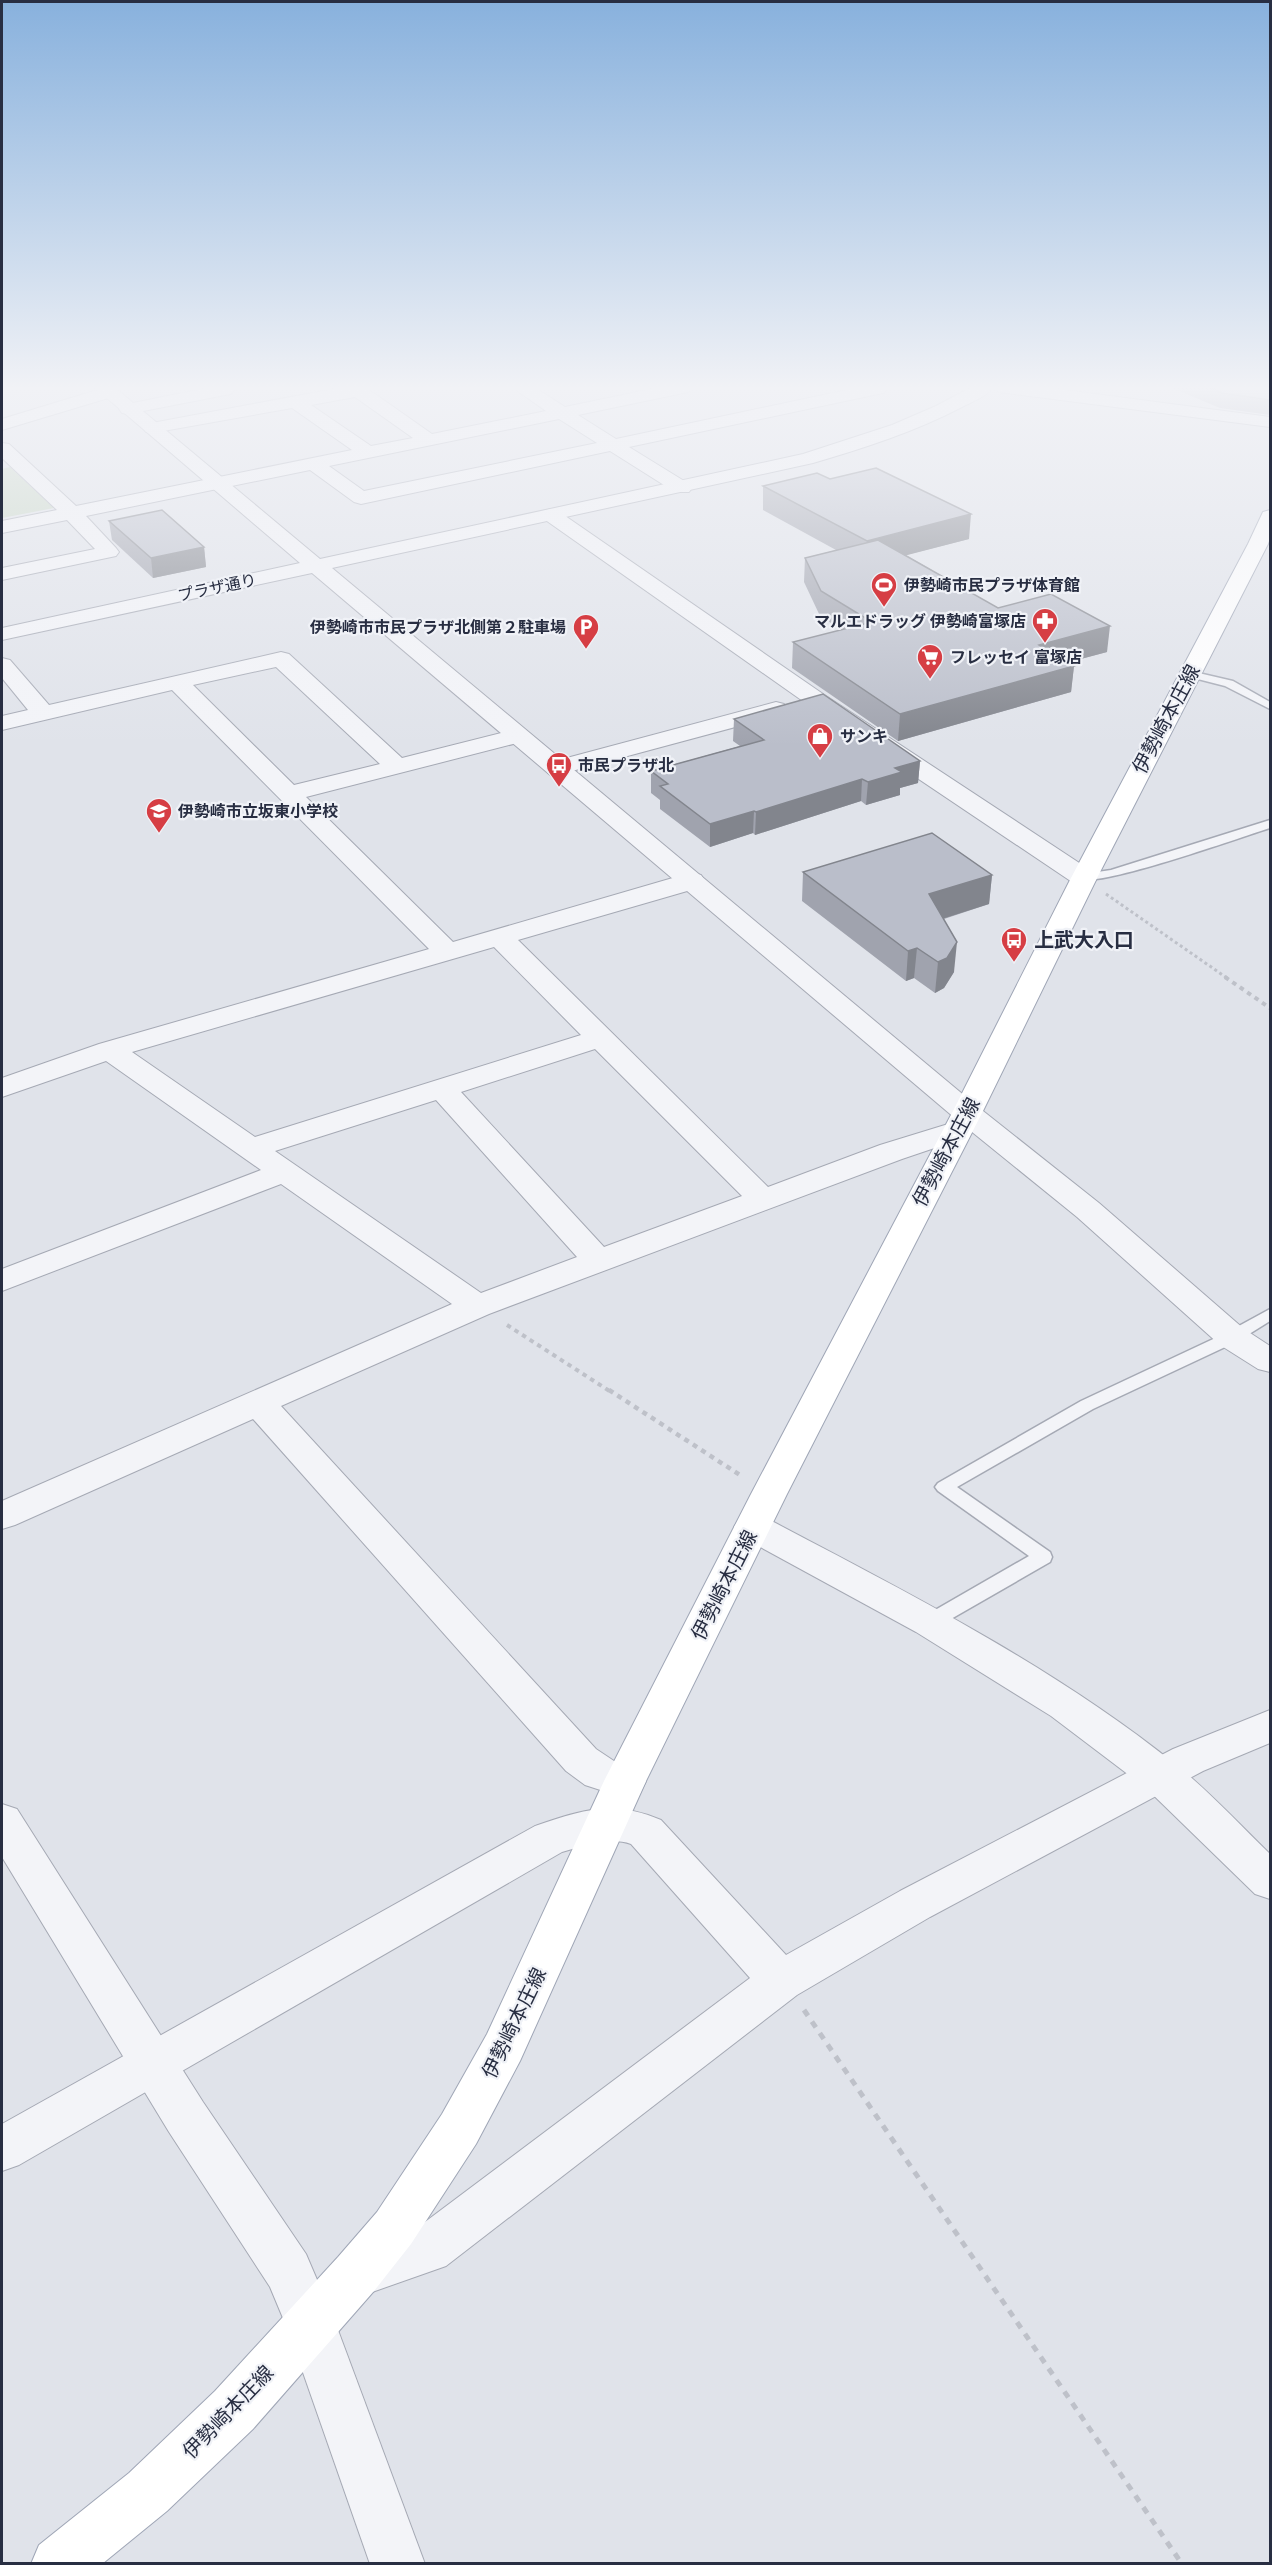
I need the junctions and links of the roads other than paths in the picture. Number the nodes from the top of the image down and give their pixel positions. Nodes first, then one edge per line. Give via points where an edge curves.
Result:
1 (65, 507) edge
2 (104, 507) edge
3 (245, 507) edge
4 (591, 507) edge
5 (72, 513) junction
6 (551, 515) junction
7 (1270, 516) edge
8 (2, 527) edge
9 (1264, 544) edge
10 (316, 566) junction
11 (2, 574) edge
12 (2, 634) edge
13 (2, 664) edge
14 (1190, 674) junction
15 (177, 682) junction
16 (815, 699) junction
17 (1270, 706) edge
18 (43, 713) junction
19 (2, 723) edge
20 (516, 736) junction
21 (396, 766) junction
22 (557, 768) junction
23 (289, 794) junction
24 (1270, 824) edge
25 (1084, 878) junction
26 (692, 880) junction
27 (498, 936) junction
28 (447, 951) junction
29 (600, 1038) junction
30 (108, 1050) junction
31 (2, 1088) edge
32 (442, 1088) junction
33 (961, 1122) junction
34 (250, 1149) junction
35 (283, 1172) junction
36 (763, 1199) junction
37 (599, 1261) junction
38 (2, 1281) edge
39 (477, 1306) junction
40 (1270, 1314) edge
41 (1233, 1337) junction
42 (1270, 1361) edge
43 (258, 1403) junction
44 (761, 1510) junction
45 (2, 1516) edge
46 (930, 1622) junction
47 (1270, 1726) edge
48 (1161, 1776) junction
49 (625, 1781) junction
50 (2, 1821) edge
51 (605, 1824) junction
52 (1270, 1881) edge
53 (781, 1981) junction
54 (152, 2062) junction
55 (2, 2149) edge
56 (356, 2274) junction
57 (311, 2324) junction
58 (58, 2564) edge
59 (398, 2564) edge

1 - 5 street
2 - 5 street
3 - 10 street
4 - 6 street, プラザ通り
5 - 8 street
5 - 11 street via 109,552
6 - 10 street, プラザ通り
6 - 16 street
7 - 9 main road, 伊勢崎本庄線
9 - 14 main road, 伊勢崎本庄線
10 - 12 street, プラザ通り
10 - 20 street
13 - 18 street
14 - 17 lane via 1229,683
14 - 25 main road, 伊勢崎本庄線
15 - 18 street
15 - 21 street via 280,659
15 - 23 street
16 - 22 street
16 - 25 street
18 - 19 street
20 - 21 street
20 - 22 street
21 - 23 street
22 - 26 street
23 - 28 street
24 - 25 lane via 1113,874
25 - 33 main road, 伊勢崎本庄線
26 - 27 street
26 - 33 street
27 - 28 street
27 - 29 street
28 - 30 street
29 - 32 street
29 - 36 street
30 - 31 street
30 - 34 street
32 - 34 street
32 - 37 street
33 - 36 street
33 - 41 street via 1088,1210
33 - 44 main road, 伊勢崎本庄線
34 - 35 street
35 - 38 street
35 - 39 street
36 - 37 street
37 - 39 street
39 - 43 street
40 - 41 lane
41 - 42 street
41 - 46 lane via 1087,1405 944,1487 1043,1557
43 - 45 street
43 - 49 street via 581,1760 600,1773
44 - 46 street
44 - 49 main road, 伊勢崎本庄線
46 - 48 street via 1065,1705
47 - 48 street via 1188,1760
48 - 52 street
48 - 53 street via 915,1904
49 - 51 main road, 伊勢崎本庄線
50 - 54 street
51 - 53 street via 632,1824 646,1832
51 - 54 street via 550,1838
51 - 56 main road, 伊勢崎本庄線 via 504,2046 459,2129 394,2228
53 - 56 street via 428,2249
54 - 55 street
54 - 57 street via 288,2271
56 - 57 main road, 伊勢崎本庄線
57 - 58 main road, 伊勢崎本庄線 via 234,2410 156,2484
57 - 59 street

